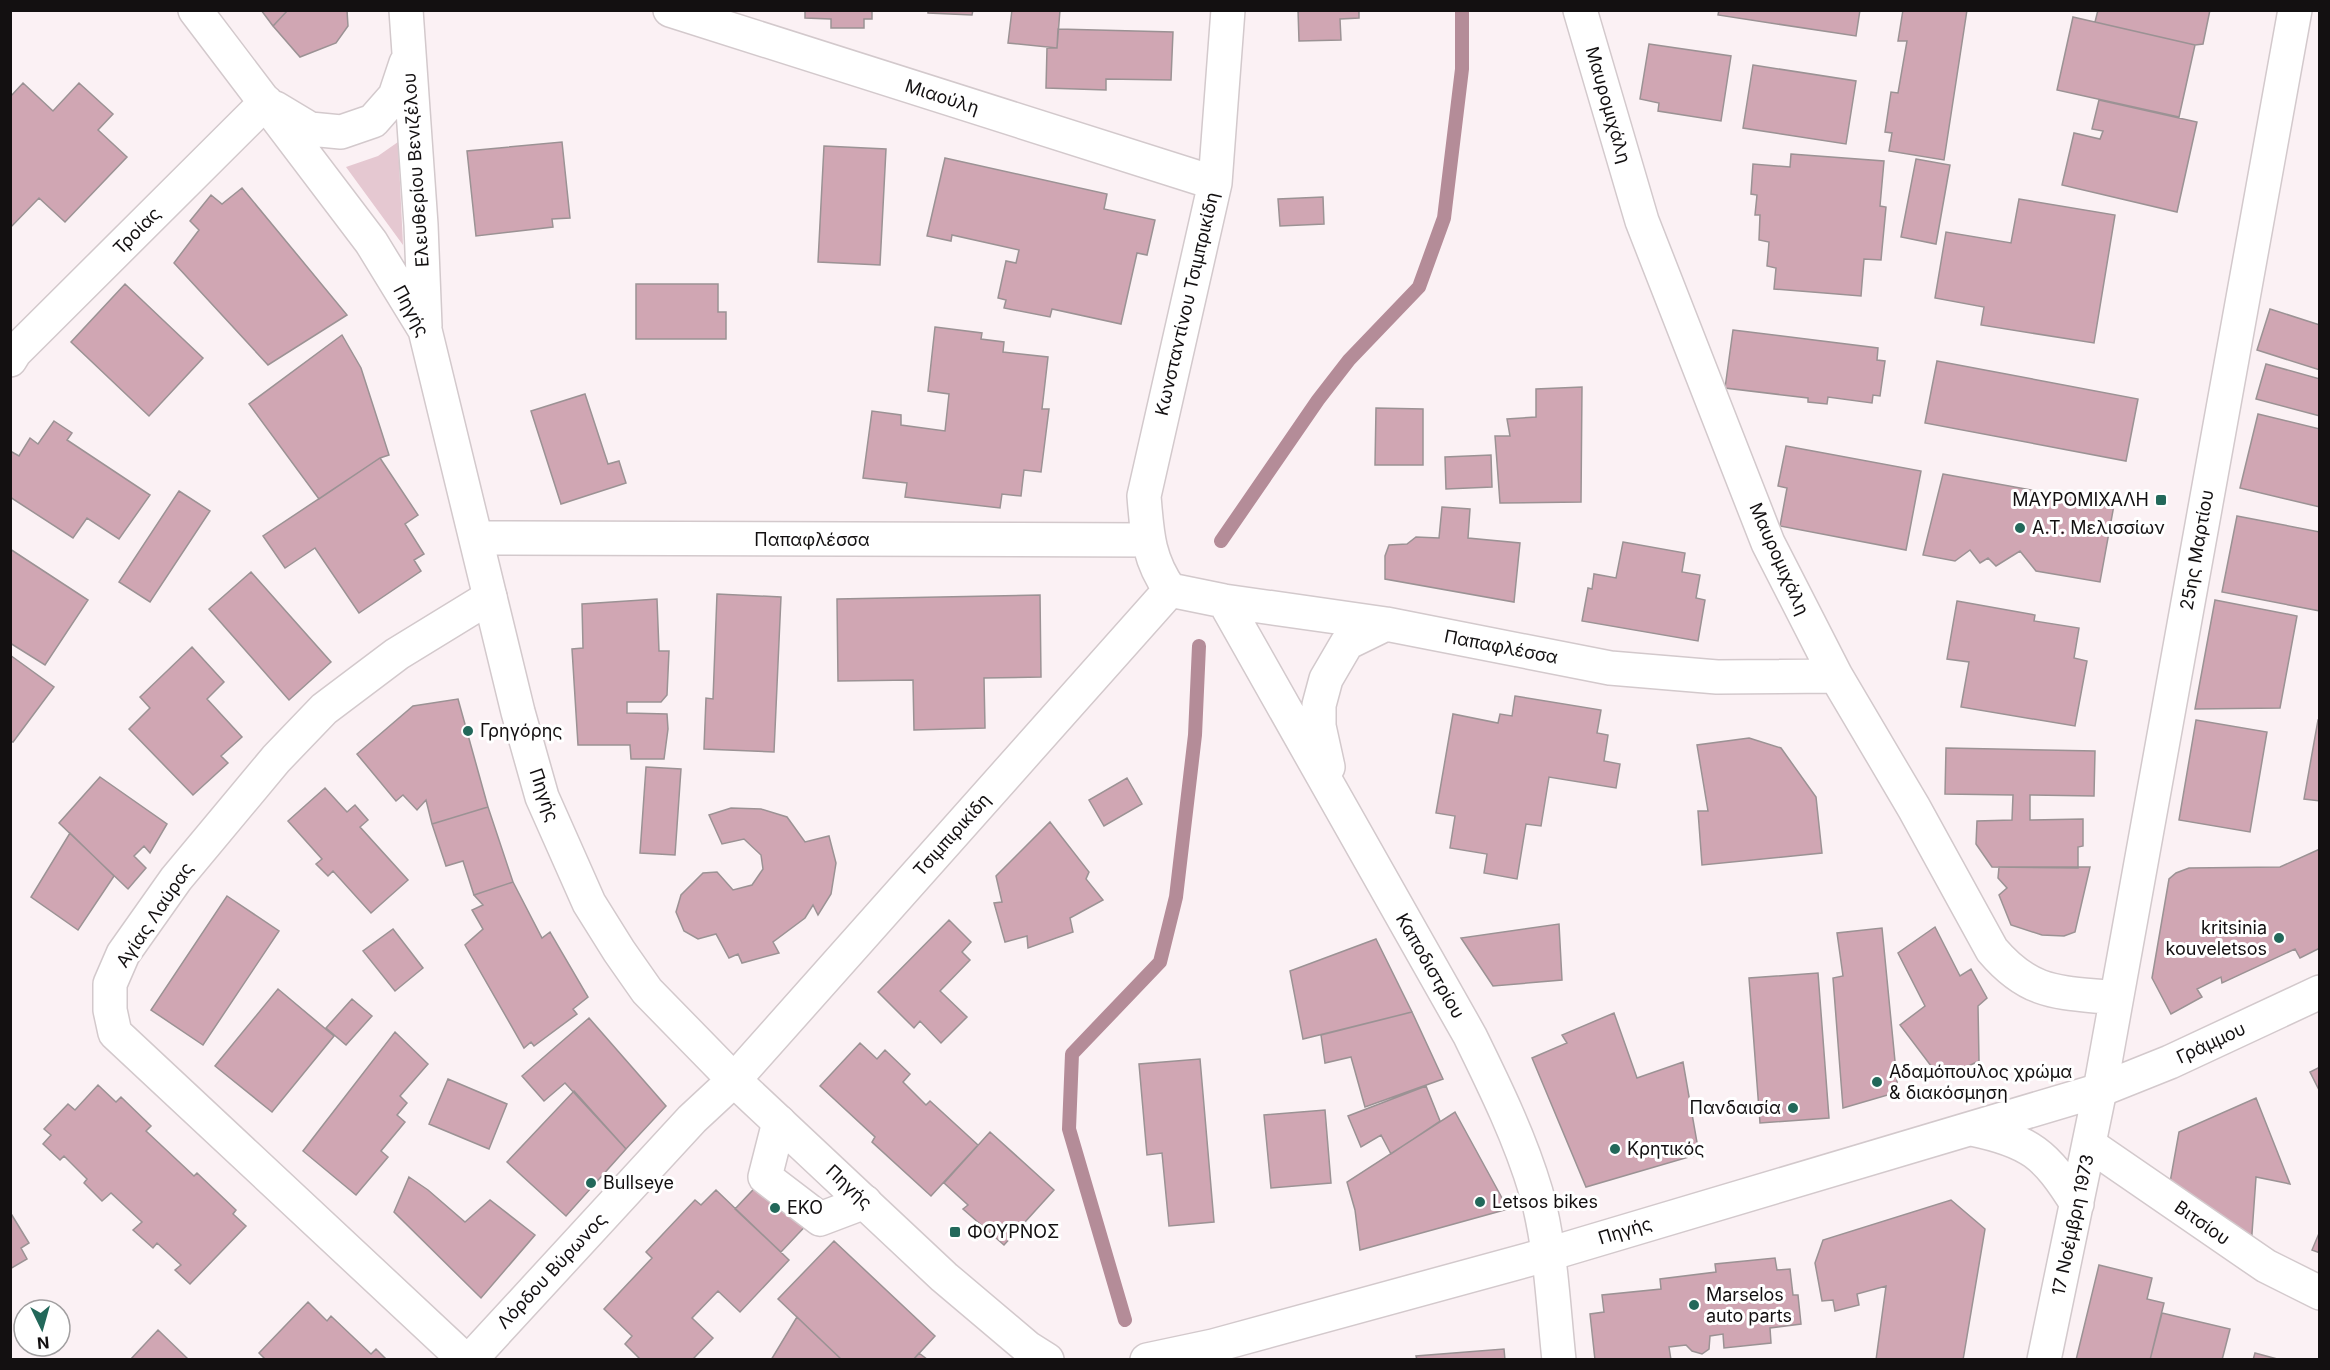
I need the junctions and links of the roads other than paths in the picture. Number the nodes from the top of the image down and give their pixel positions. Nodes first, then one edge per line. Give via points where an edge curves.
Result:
1 (195, 10) edge
2 (406, 10) edge
3 (670, 10) edge
4 (1227, 10) edge
5 (1580, 10) edge
6 (2295, 10) edge
7 (409, 54) junction
8 (266, 102) junction
9 (1215, 183) junction
10 (425, 330) junction
11 (10, 360) edge
12 (477, 538) junction
13 (1148, 540) junction
14 (1170, 590) junction
15 (490, 597) junction
16 (1224, 601) junction
17 (1386, 624) junction
18 (1836, 676) junction
19 (1335, 800) junction
20 (2319, 992) edge
21 (2116, 998) junction
22 (734, 1080) junction
23 (2100, 1090) junction
24 (779, 1122) junction
25 (1970, 1128) junction
26 (2090, 1145) junction
27 (865, 1202) junction
28 (2078, 1204) junction
29 (1549, 1254) junction
30 (2319, 1293) edge
31 (1216, 1353) edge
32 (465, 1359) edge
33 (470, 1359) edge
34 (1047, 1359) edge
35 (1147, 1359) edge
36 (1558, 1359) edge
37 (2044, 1359) edge

1 - 8 street, Πηγής
2 - 7 street, Ελευθερίου Βενιζέλου
3 - 9 street, Μιαούλη
4 - 9 street, Κωνσταντίνου Τσιμπρικίδη
5 - 18 street, Μαυρομιχάλη via 1642,221 1768,543
6 - 21 street, 25ης Μαρτίου
7 - 8 street via 395,96 373,120 341,132 310,129
7 - 10 street, Ελευθερίου Βενιζέλου
8 - 10 street, Πηγής via 371,242
8 - 11 street, Τροίας
9 - 13 street, Κωνσταντίνου Τσιμπρικίδη via 1144,496
10 - 12 street, Πηγής
12 - 13 street, Παπαφλέσσα
12 - 15 street, Πηγής
13 - 14 street, Κωνσταντίνου Τσιμπρικίδη via 1155,569
14 - 16 street, Παπαφλέσσα
14 - 22 street, Τσιμπιρικίδη
15 - 22 street, Πηγής via 542,797 589,903 647,991
15 - 32 street, Αγίας Λαύρας via 397,654 324,710 284,750 177,879 123,954 110,984 115,1033
16 - 17 street, Παπαφλέσσα
16 - 19 street, Καποδιστρίου
17 - 18 street, Παπαφλέσσα via 1610,668 1717,677
17 - 19 street via 1347,643 1326,679 1319,705 1319,726
18 - 21 street, Μαυρομιχάλη via 1992,950 2008,969 2028,984 2052,991
19 - 29 street, Καποδιστρίου via 1470,1036 1505,1107 1536,1192
20 - 23 street, Γράμμου via 2170,1062
21 - 23 street, 25ης Μαρτίου
22 - 24 street, Πηγής
22 - 33 street, Λόρδου Βύρωνος via 692,1119
23 - 25 street, Πηγής
23 - 26 street, 17 Νοέμβρη 1973
24 - 27 street, Πηγής
24 - 27 street via 765,1177 820,1219
25 - 28 street via 2007,1136 2037,1152 2059,1174
25 - 29 street, Πηγής
26 - 28 street, 17 Νοέμβρη 1973
26 - 30 street, Βιτσίου via 2266,1266
27 - 34 street, Πηγής via 944,1277 1028,1348
28 - 37 street, 17 Νοέμβρη 1973
29 - 31 street, Πηγής
29 - 36 street, Καποδιστρίου
31 - 35 street, Πηγής

